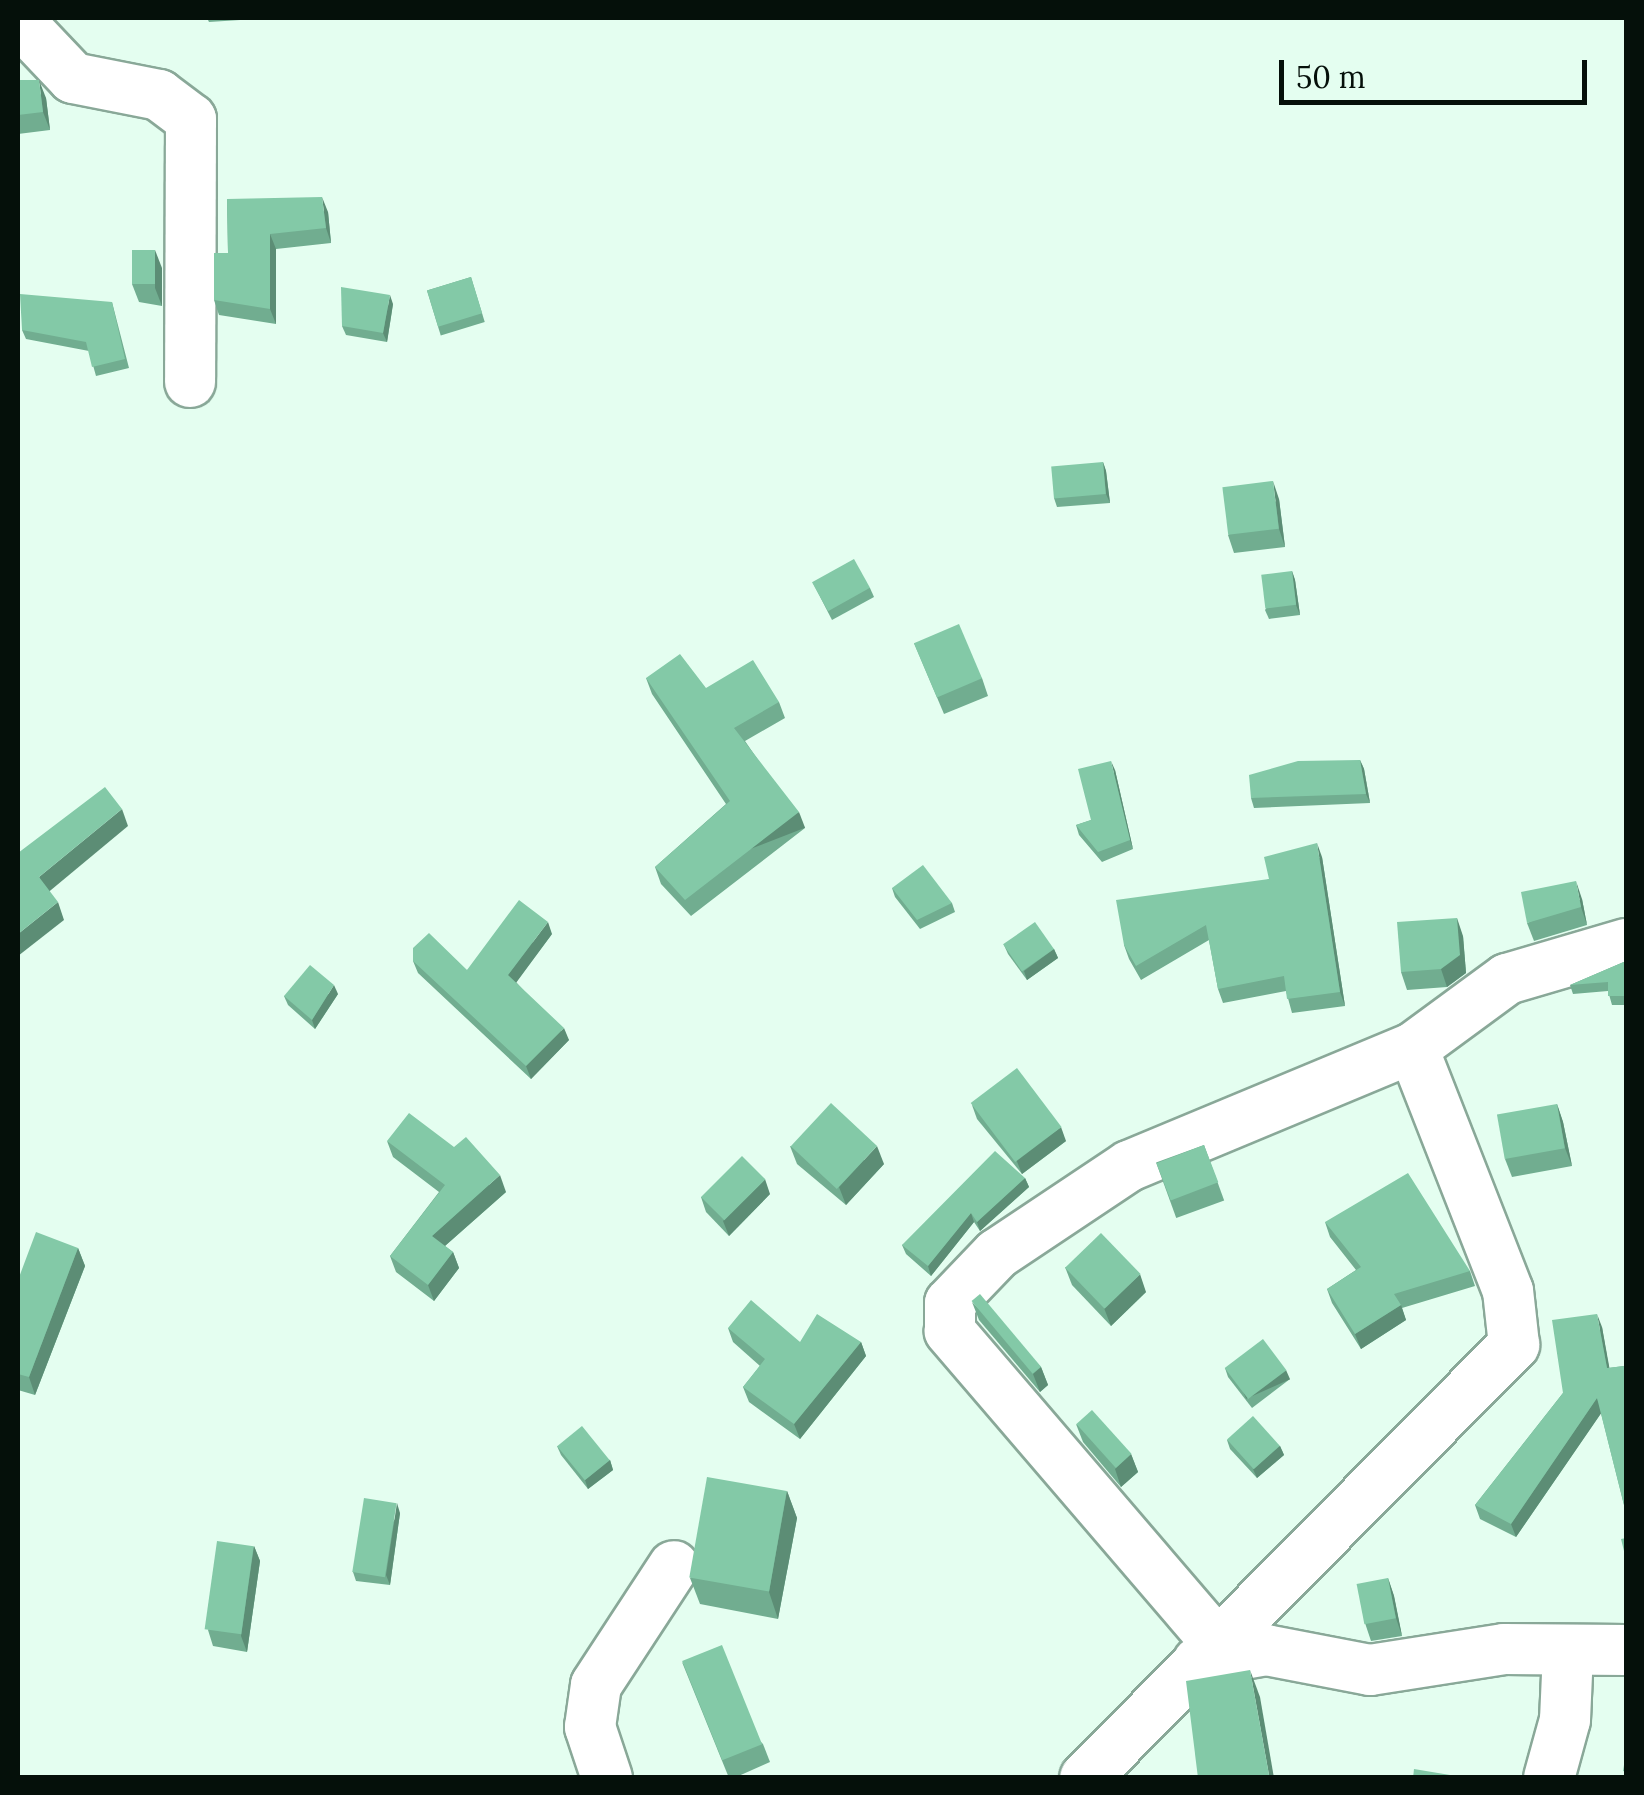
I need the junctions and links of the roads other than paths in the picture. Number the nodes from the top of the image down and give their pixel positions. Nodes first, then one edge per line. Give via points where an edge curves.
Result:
1 (18, 20) edge
2 (190, 382) dead end
3 (1626, 944) edge
4 (1413, 1048) junction
5 (674, 1566) dead end
6 (1626, 1650) edge
7 (1568, 1652) junction
8 (1208, 1653) junction
9 (607, 1778) edge
10 (1085, 1778) edge
11 (1548, 1778) edge

1 - 2 street via 72,78 159,95 192,118
3 - 4 street via 1507,978
4 - 8 street via 1508,1290 1514,1345
4 - 8 street via 1129,1166 997,1254 950,1303 950,1331
5 - 9 street via 596,1685 590,1727
6 - 7 street
7 - 8 street via 1504,1649 1370,1670 1266,1650
7 - 11 street via 1565,1720
8 - 10 street

